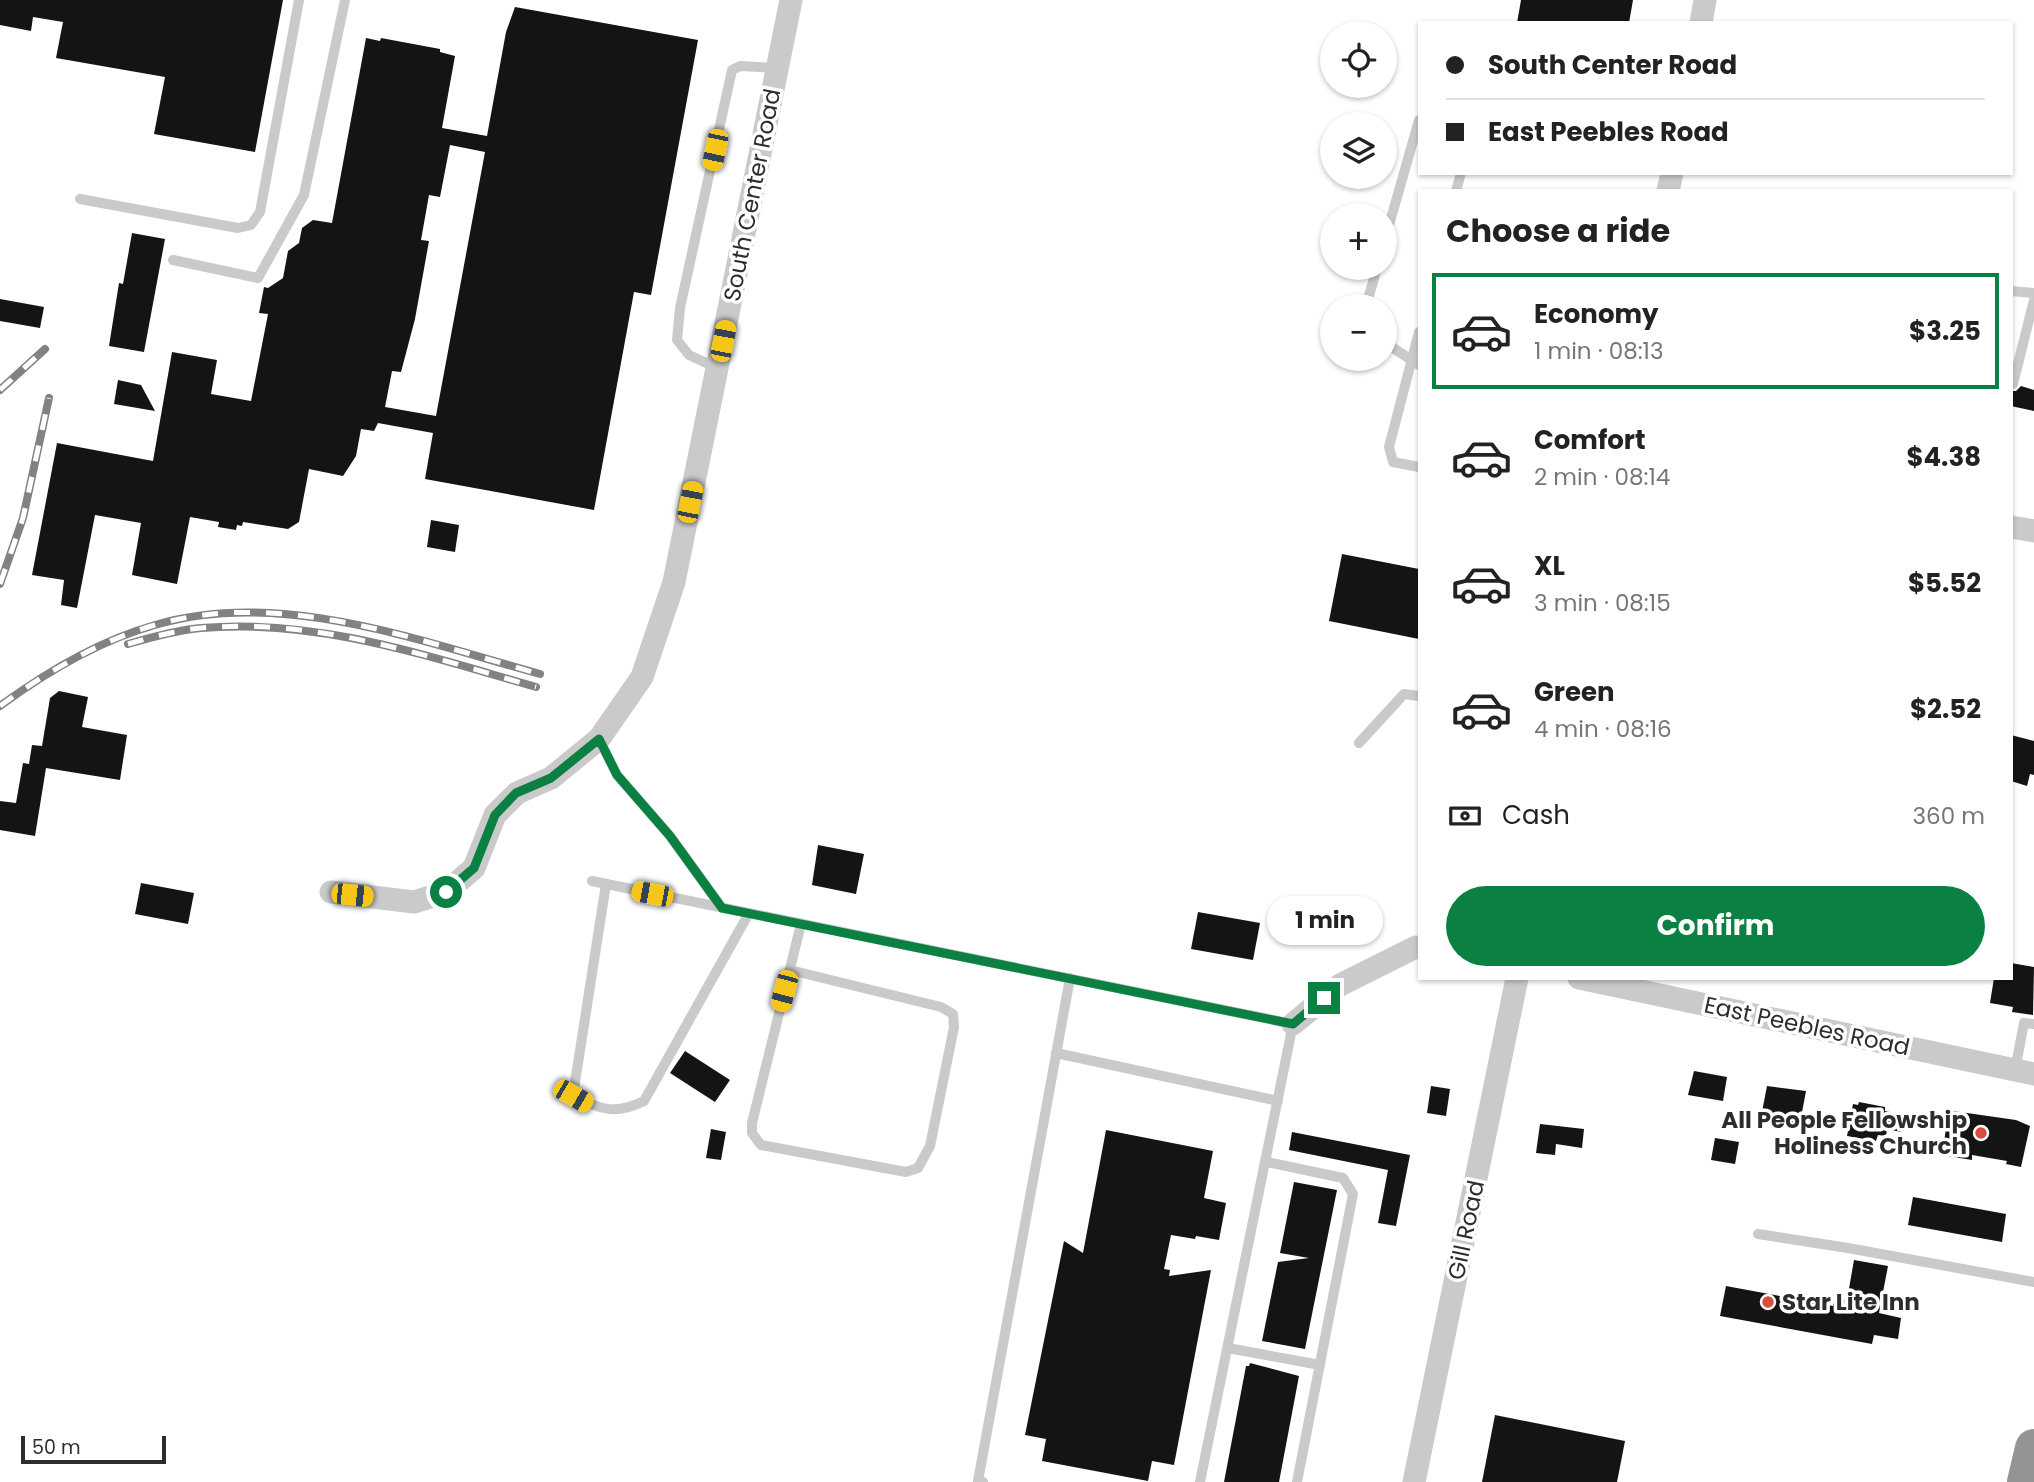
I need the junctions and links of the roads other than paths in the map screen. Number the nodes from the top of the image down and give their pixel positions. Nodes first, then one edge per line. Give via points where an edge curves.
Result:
1 (299, 0) edge
2 (345, 0) edge
3 (791, 0) edge
4 (1705, 0) edge
5 (1701, 21) edge
6 (778, 68) junction
7 (1418, 124) edge
8 (80, 199) dead end
9 (1395, 203) edge
10 (173, 260) dead end
11 (2013, 291) edge
12 (2034, 293) edge
13 (2034, 300) edge
14 (1418, 341) edge
15 (1397, 350) edge
16 (1416, 362) edge
17 (717, 368) junction
18 (2013, 384) dead end
19 (1418, 467) edge
20 (2013, 527) edge
21 (2034, 531) edge
22 (1418, 696) edge
23 (599, 739) junction
24 (1359, 743) dead end
25 (592, 881) dead end
26 (606, 884) junction
27 (331, 892) dead end
28 (722, 908) junction
29 (749, 913) junction
30 (801, 924) junction
31 (1418, 948) edge
32 (790, 970) junction
33 (1070, 978) junction
34 (1517, 980) edge
35 (1588, 980) edge
36 (1293, 1024) junction
37 (2034, 1024) edge
38 (1056, 1053) junction
39 (2024, 1072) edge
40 (1278, 1101) junction
41 (1267, 1162) junction
42 (1758, 1234) dead end
43 (2034, 1282) edge
44 (1228, 1348) junction
45 (1320, 1365) junction
46 (2034, 1448) edge
47 (979, 1482) edge
48 (1200, 1482) edge
49 (1297, 1482) edge
50 (1414, 1482) edge
51 (2026, 1482) edge

1 - 8 lane via 260,212 251,225 238,228
2 - 10 lane via 304,195 258,278
3 - 6 street, South Center Road
4 - 5 street
6 - 17 street, South Center Road
6 - 17 lane via 740,66 732,70 681,308 677,340 689,355
7 - 9 lane
11 - 12 lane
13 - 18 lane
14 - 16 lane
15 - 16 lane
16 - 19 lane via 1389,447 1393,462
17 - 23 street, South Center Road via 674,582 642,677
20 - 21 street
22 - 24 lane via 1404,694
23 - 27 street, South Center Road via 551,778 516,793 495,815 474,868 446,892 414,902
23 - 28 lane via 617,775 670,836
25 - 26 lane
26 - 28 lane
26 - 29 lane via 573,1096 611,1110 628,1109 644,1101
28 - 29 lane
29 - 30 lane
30 - 32 lane
30 - 33 lane
31 - 36 street via 1340,985
32 - 32 lane via 752,1133 761,1145 906,1172 918,1168 930,1146 953,1014 941,1007
33 - 36 lane
33 - 38 lane
34 - 50 street, Gill Road
35 - 39 street, East Peebles Road
36 - 40 lane
37 - 39 lane via 2024,1023
38 - 40 lane
38 - 47 lane
40 - 41 lane
41 - 44 lane
41 - 45 lane via 1343,1178 1353,1194
42 - 43 lane
44 - 45 lane
44 - 48 lane
45 - 49 lane
46 - 51 highway

